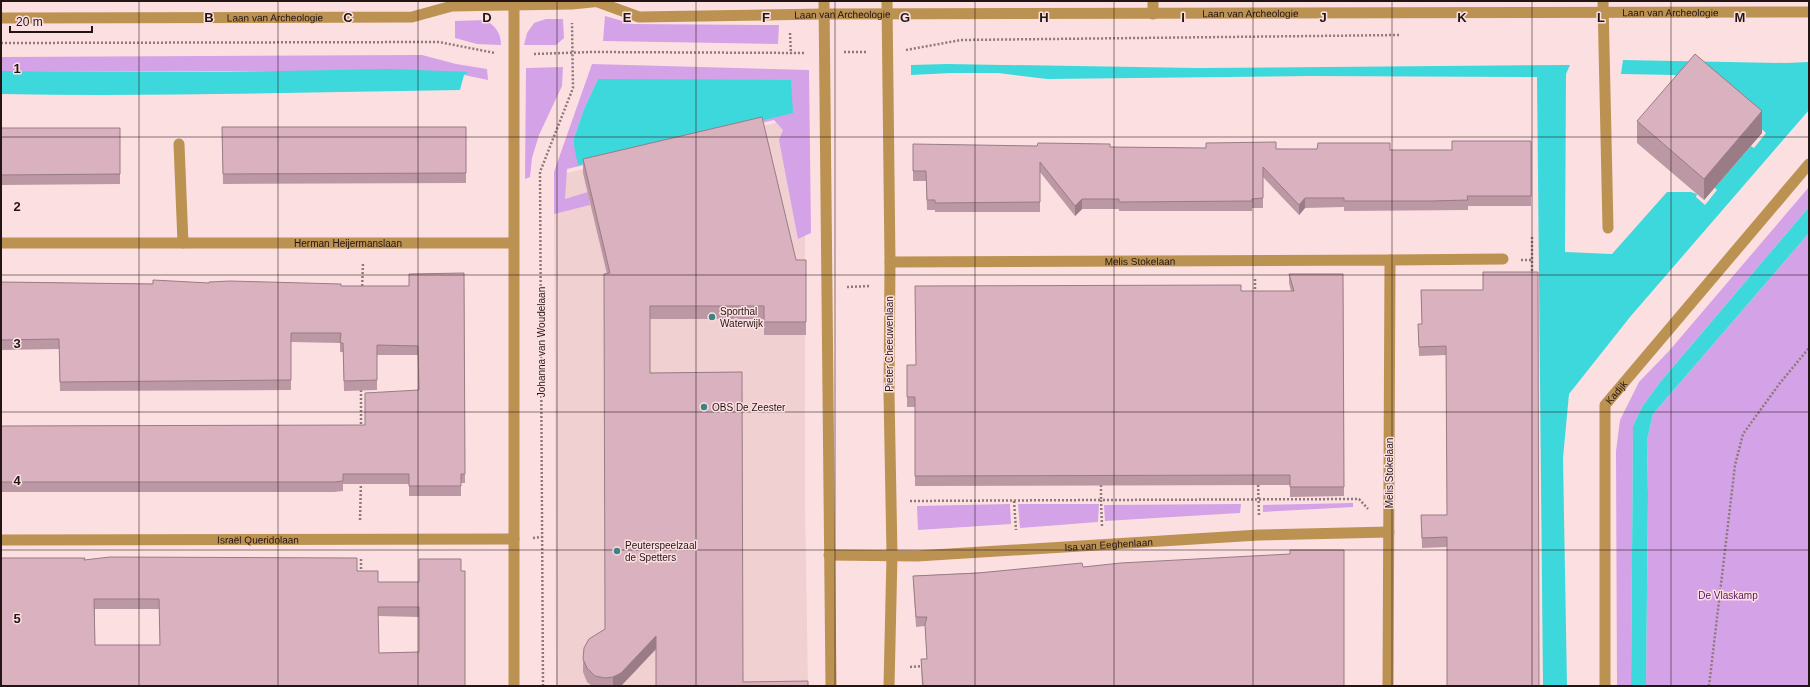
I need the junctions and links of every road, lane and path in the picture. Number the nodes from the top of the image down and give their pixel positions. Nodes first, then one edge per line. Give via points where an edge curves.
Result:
1 (439, 1) edge
2 (824, 1) edge
3 (887, 1) edge
4 (1153, 1) edge
5 (1603, 1) edge
6 (600, 2) edge
7 (514, 3) edge
8 (572, 4) junction
9 (452, 6) junction
10 (1809, 12) edge
11 (1603, 13) junction
12 (824, 14) junction
13 (1153, 14) junction
14 (887, 15) junction
15 (1, 18) edge
16 (179, 144) dead end
17 (1809, 164) edge
18 (1608, 228) dead end
19 (1532, 237) dead end
20 (1, 243) edge
21 (183, 243) junction
22 (364, 243) junction
23 (513, 243) junction
24 (1503, 259) dead end
25 (1390, 260) junction
26 (1255, 261) junction
27 (890, 262) junction
28 (1532, 278) edge
29 (889, 286) junction
30 (827, 287) junction
31 (362, 294) edge
32 (1255, 298) edge
33 (1809, 348) edge
34 (361, 381) edge
35 (361, 429) edge
36 (361, 476) edge
37 (1101, 476) edge
38 (1258, 476) edge
39 (1259, 499) junction
40 (1101, 500) junction
41 (891, 501) junction
42 (1014, 501) junction
43 (1389, 532) junction
44 (1259, 535) junction
45 (1, 540) edge
46 (360, 540) junction
47 (514, 540) junction
48 (1102, 543) junction
49 (1017, 549) junction
50 (829, 555) junction
51 (892, 555) junction
52 (361, 580) edge
53 (928, 666) edge
54 (889, 668) junction
55 (514, 686) edge
56 (543, 686) edge
57 (831, 686) edge
58 (890, 686) edge
59 (1388, 686) edge
60 (1605, 686) edge
61 (1709, 686) edge

1 - 9 street, Laan van Archeologie
2 - 12 street
3 - 14 street, Pieter Cheeuwenlaan
4 - 13 street
5 - 11 street
6 - 8 street, Laan van Archeologie
6 - 12 street, Laan van Archeologie via 639,17
7 - 8 street, Laan van Archeologie
7 - 9 street, Laan van Archeologie
7 - 23 street
8 - 56 path, Johanna van Woudelaan via 573,88 540,172
9 - 15 street, Laan van Archeologie via 412,16
10 - 11 street, Laan van Archeologie
11 - 13 street, Laan van Archeologie
11 - 18 street
12 - 14 street, Laan van Archeologie
12 - 30 street
13 - 14 street, Laan van Archeologie
14 - 27 street, Pieter Cheeuwenlaan
16 - 21 street
17 - 60 street, Kadijk via 1605,405
19 - 28 path
20 - 21 street, Herman Heijermanslaan
21 - 22 street, Herman Heijermanslaan
22 - 23 street, Herman Heijermanslaan
22 - 31 path
23 - 47 street
24 - 25 street, Melis Stokelaan
25 - 26 street, Melis Stokelaan
25 - 43 street, Melis Stokelaan
26 - 27 street, Melis Stokelaan
26 - 32 path
27 - 29 street, Pieter Cheeuwenlaan
29 - 30 path
29 - 41 street, Pieter Cheeuwenlaan
30 - 50 street
33 - 61 path via 1780,383 1744,434 1735,465
34 - 35 path
36 - 46 path
37 - 40 path
38 - 39 path
39 - 40 path
39 - 43 path via 1359,499
39 - 44 path
40 - 42 path
40 - 48 path
41 - 42 path
41 - 51 street, Pieter Cheeuwenlaan
42 - 49 path
43 - 44 street, Isa van Eeghenlaan
43 - 59 street, Melis Stokelaan
44 - 48 street, Isa van Eeghenlaan
45 - 46 street, Israël Queridolaan
46 - 47 street, Israël Queridolaan
46 - 52 path
47 - 55 street
48 - 49 street, Isa van Eeghenlaan
49 - 51 street, Isa van Eeghenlaan via 917,556
50 - 51 street, Isa van Eeghenlaan
50 - 57 street
51 - 54 street, Pieter Cheeuwenlaan
53 - 54 path
54 - 58 street, Pieter Cheeuwenlaan

